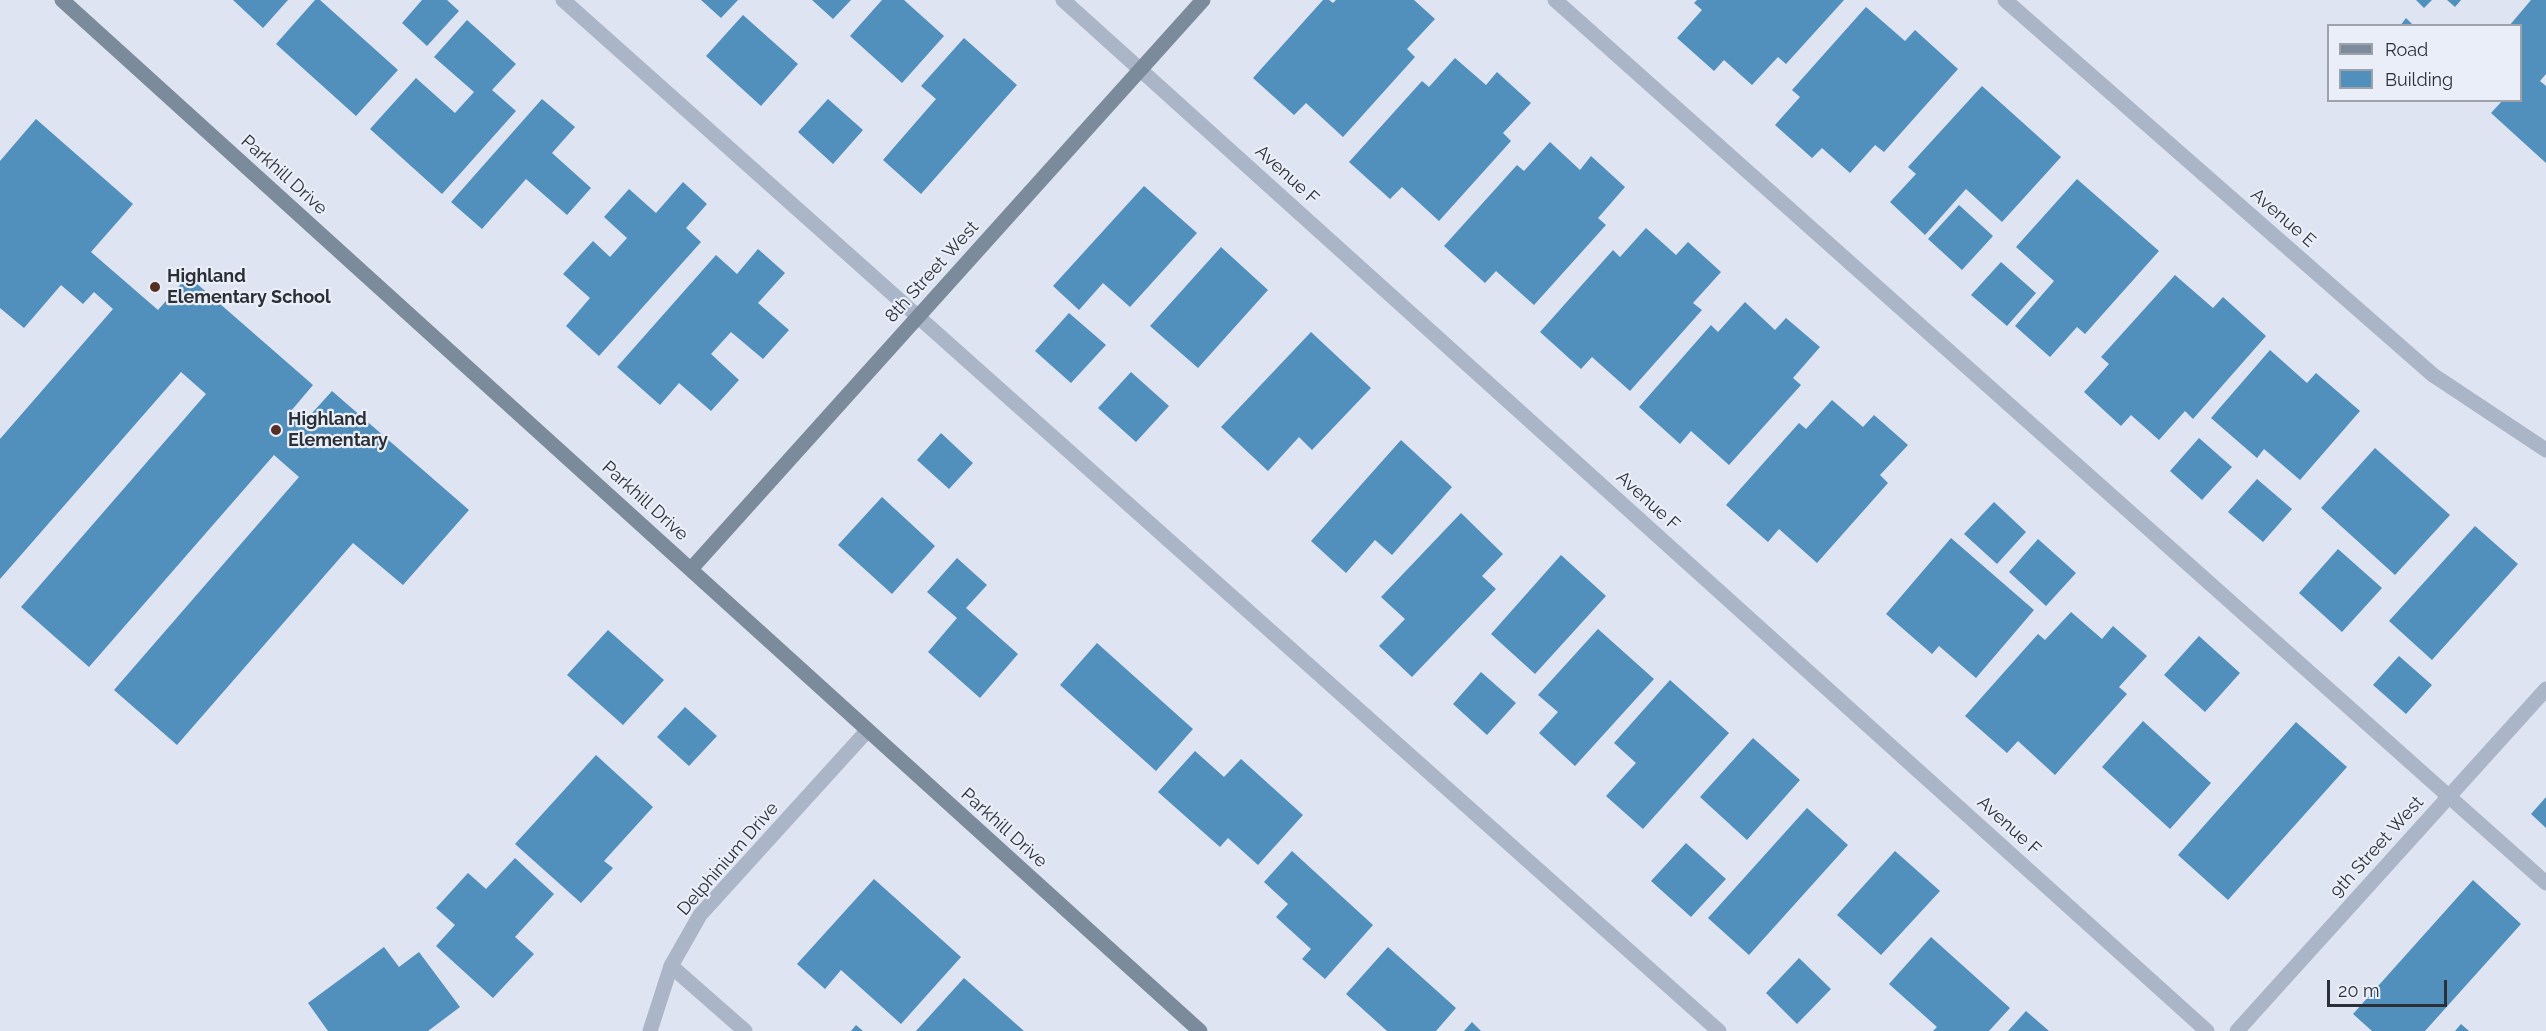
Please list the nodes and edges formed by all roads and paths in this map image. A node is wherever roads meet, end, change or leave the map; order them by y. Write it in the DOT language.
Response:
graph roads {
  1 [pos="62,0"];
  2 [pos="563,0"];
  3 [pos="1063,0"];
  4 [pos="1203,0"];
  5 [pos="1555,0"];
  6 [pos="2006,0"];
  7 [pos="1141,69"];
  8 [pos="919,315"];
  9 [pos="2543,443"];
  10 [pos="691,569"];
  11 [pos="2546,688"];
  12 [pos="867,731"];
  13 [pos="2448,798"];
  14 [pos="2546,883"];
  15 [pos="671,966"];
  16 [pos="650,1031"];
  17 [pos="745,1031"];
  18 [pos="1200,1031"];
  19 [pos="1719,1031"];
  20 [pos="2207,1031"];
  21 [pos="2237,1031"];
  1 -- 10 [label="street, Parkhill Drive"];
  2 -- 8 [label="street"];
  3 -- 7 [label="street, Avenue F"];
  4 -- 7 [label="street, 8th Street West"];
  5 -- 13 [label="street"];
  6 -- 9 [label="street, Avenue E"];
  7 -- 8 [label="street, 8th Street West"];
  7 -- 20 [label="street, Avenue F"];
  8 -- 10 [label="street, 8th Street West"];
  8 -- 19 [label="street"];
  10 -- 12 [label="street, Parkhill Drive"];
  11 -- 13 [label="street, 9th Street West"];
  12 -- 15 [label="street, Delphinium Drive"];
  12 -- 18 [label="street, Parkhill Drive"];
  13 -- 14 [label="street"];
  13 -- 21 [label="street, 9th Street West"];
  15 -- 16 [label="street, Delphinium Drive"];
  15 -- 17 [label="street"];
}
